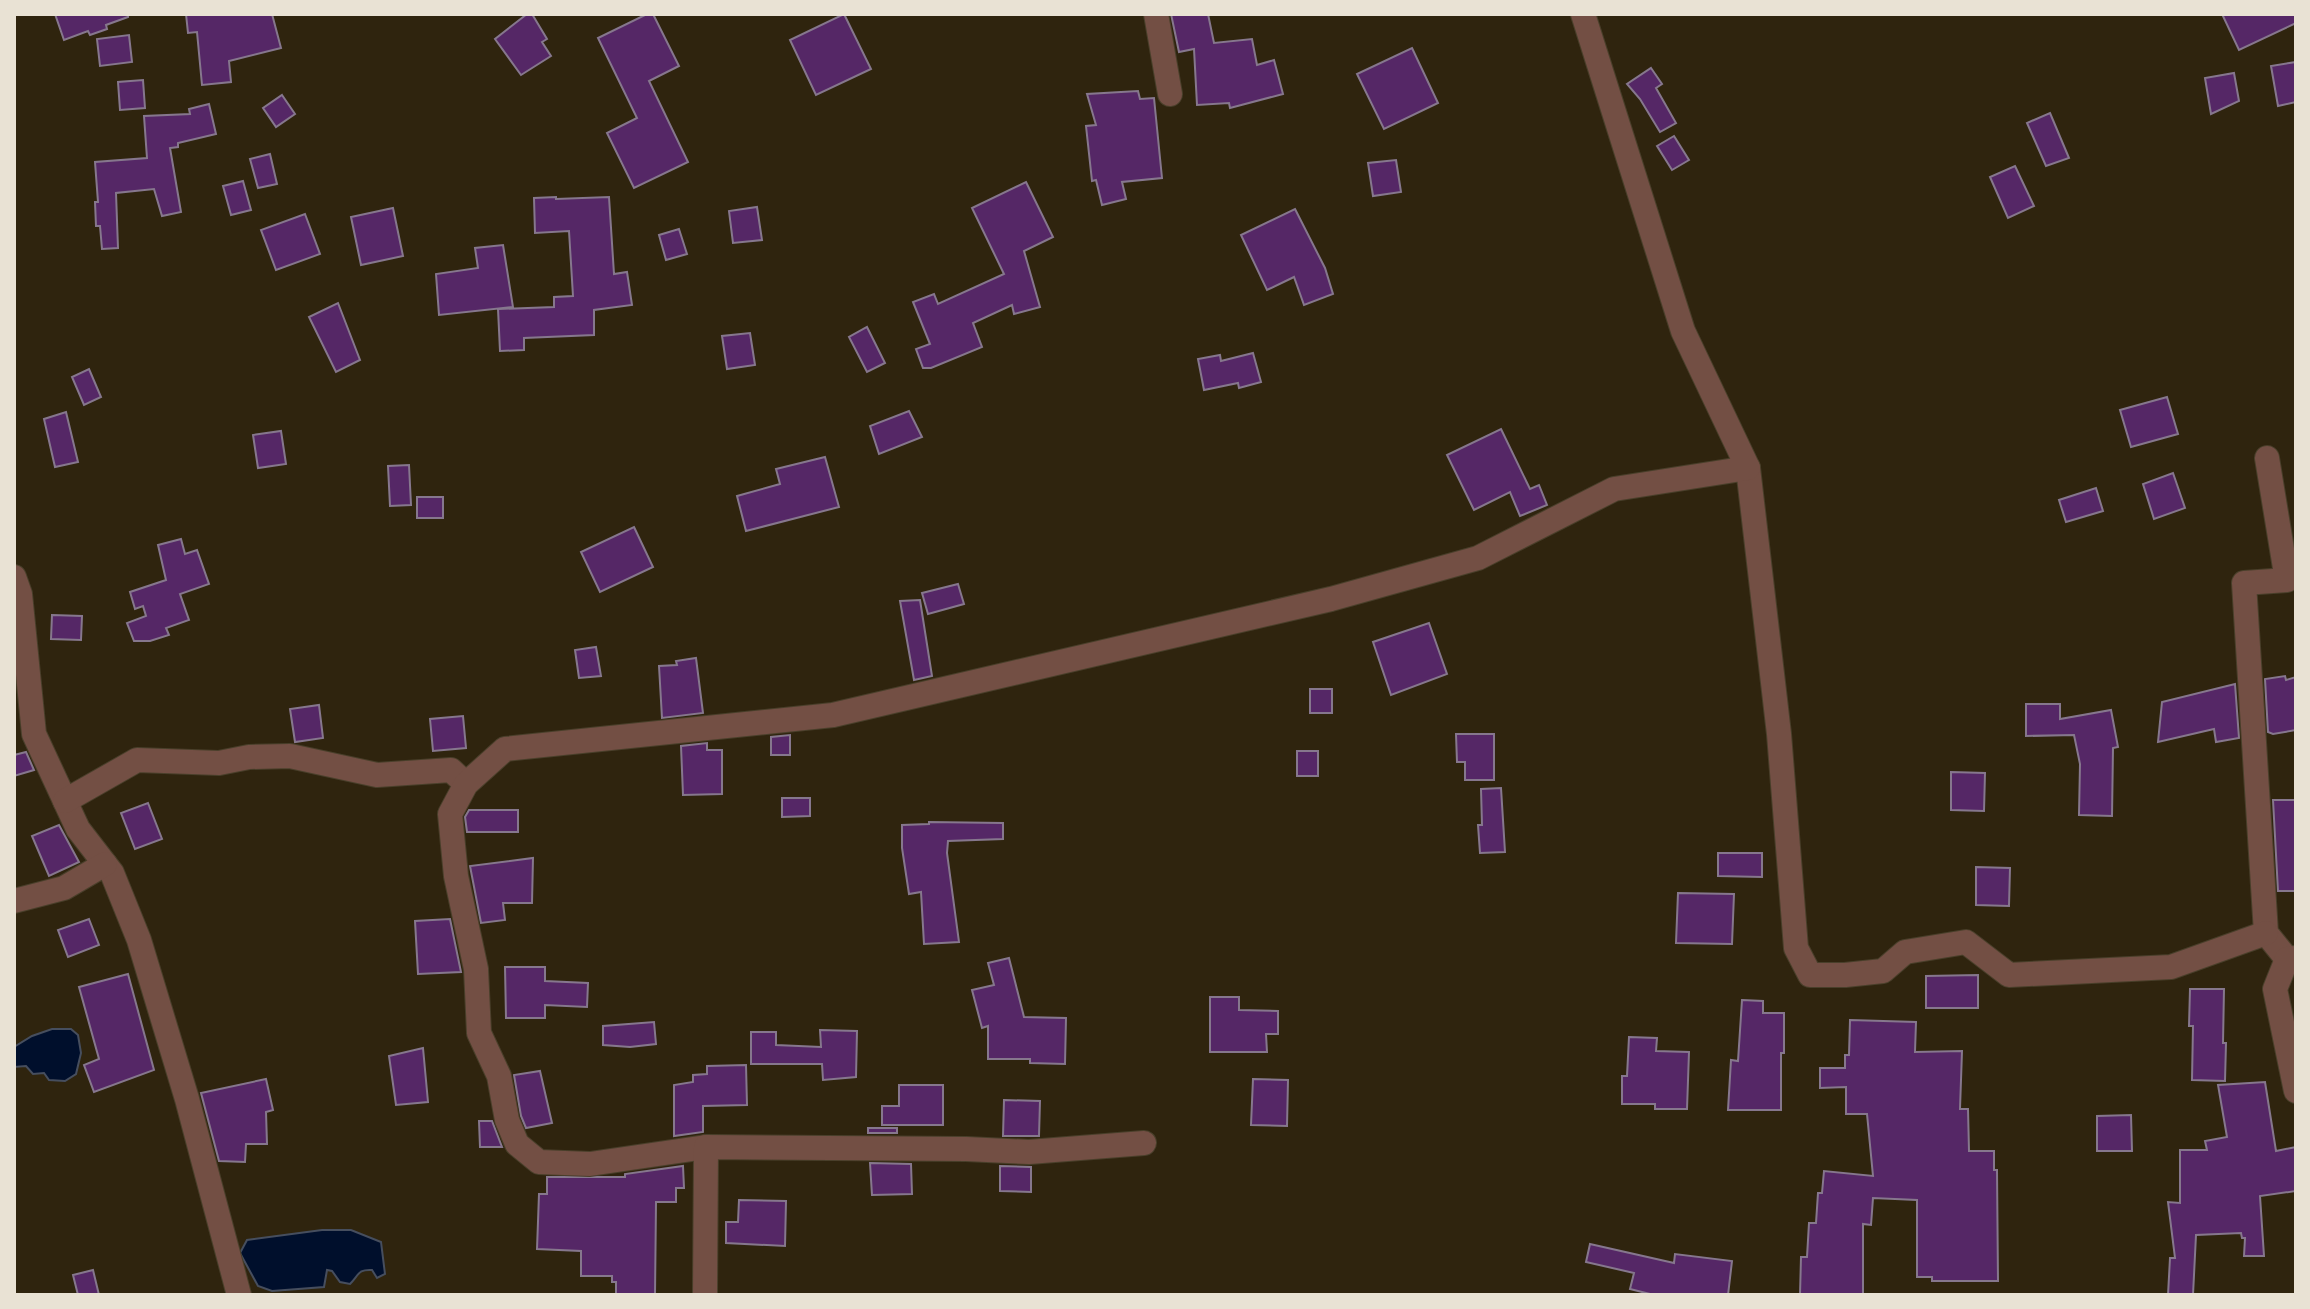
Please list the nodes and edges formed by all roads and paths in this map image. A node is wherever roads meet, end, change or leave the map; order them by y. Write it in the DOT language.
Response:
graph roads {
  1 [pos="1156,14"];
  2 [pos="1583,14"];
  3 [pos="1170,94"];
  4 [pos="2267,458"];
  5 [pos="1748,468"];
  6 [pos="14,577"];
  7 [pos="466,784"];
  8 [pos="65,801"];
  9 [pos="105,864"];
  10 [pos="14,901"];
  11 [pos="2266,933"];
  12 [pos="2291,959"];
  13 [pos="2296,1091"];
  14 [pos="1144,1143"];
  15 [pos="706,1147"];
  16 [pos="239,1295"];
  17 [pos="705,1295"];
  1 -- 3 [label="street"];
  2 -- 5 [label="street"];
  4 -- 11 [label="street"];
  5 -- 7 [label="street"];
  5 -- 11 [label="street"];
  6 -- 8 [label="street"];
  7 -- 8 [label="street"];
  7 -- 15 [label="street"];
  8 -- 9 [label="street"];
  9 -- 10 [label="street"];
  9 -- 16 [label="street"];
  11 -- 12 [label="street"];
  12 -- 13 [label="street"];
  14 -- 15 [label="street"];
  15 -- 17 [label="street"];
}
